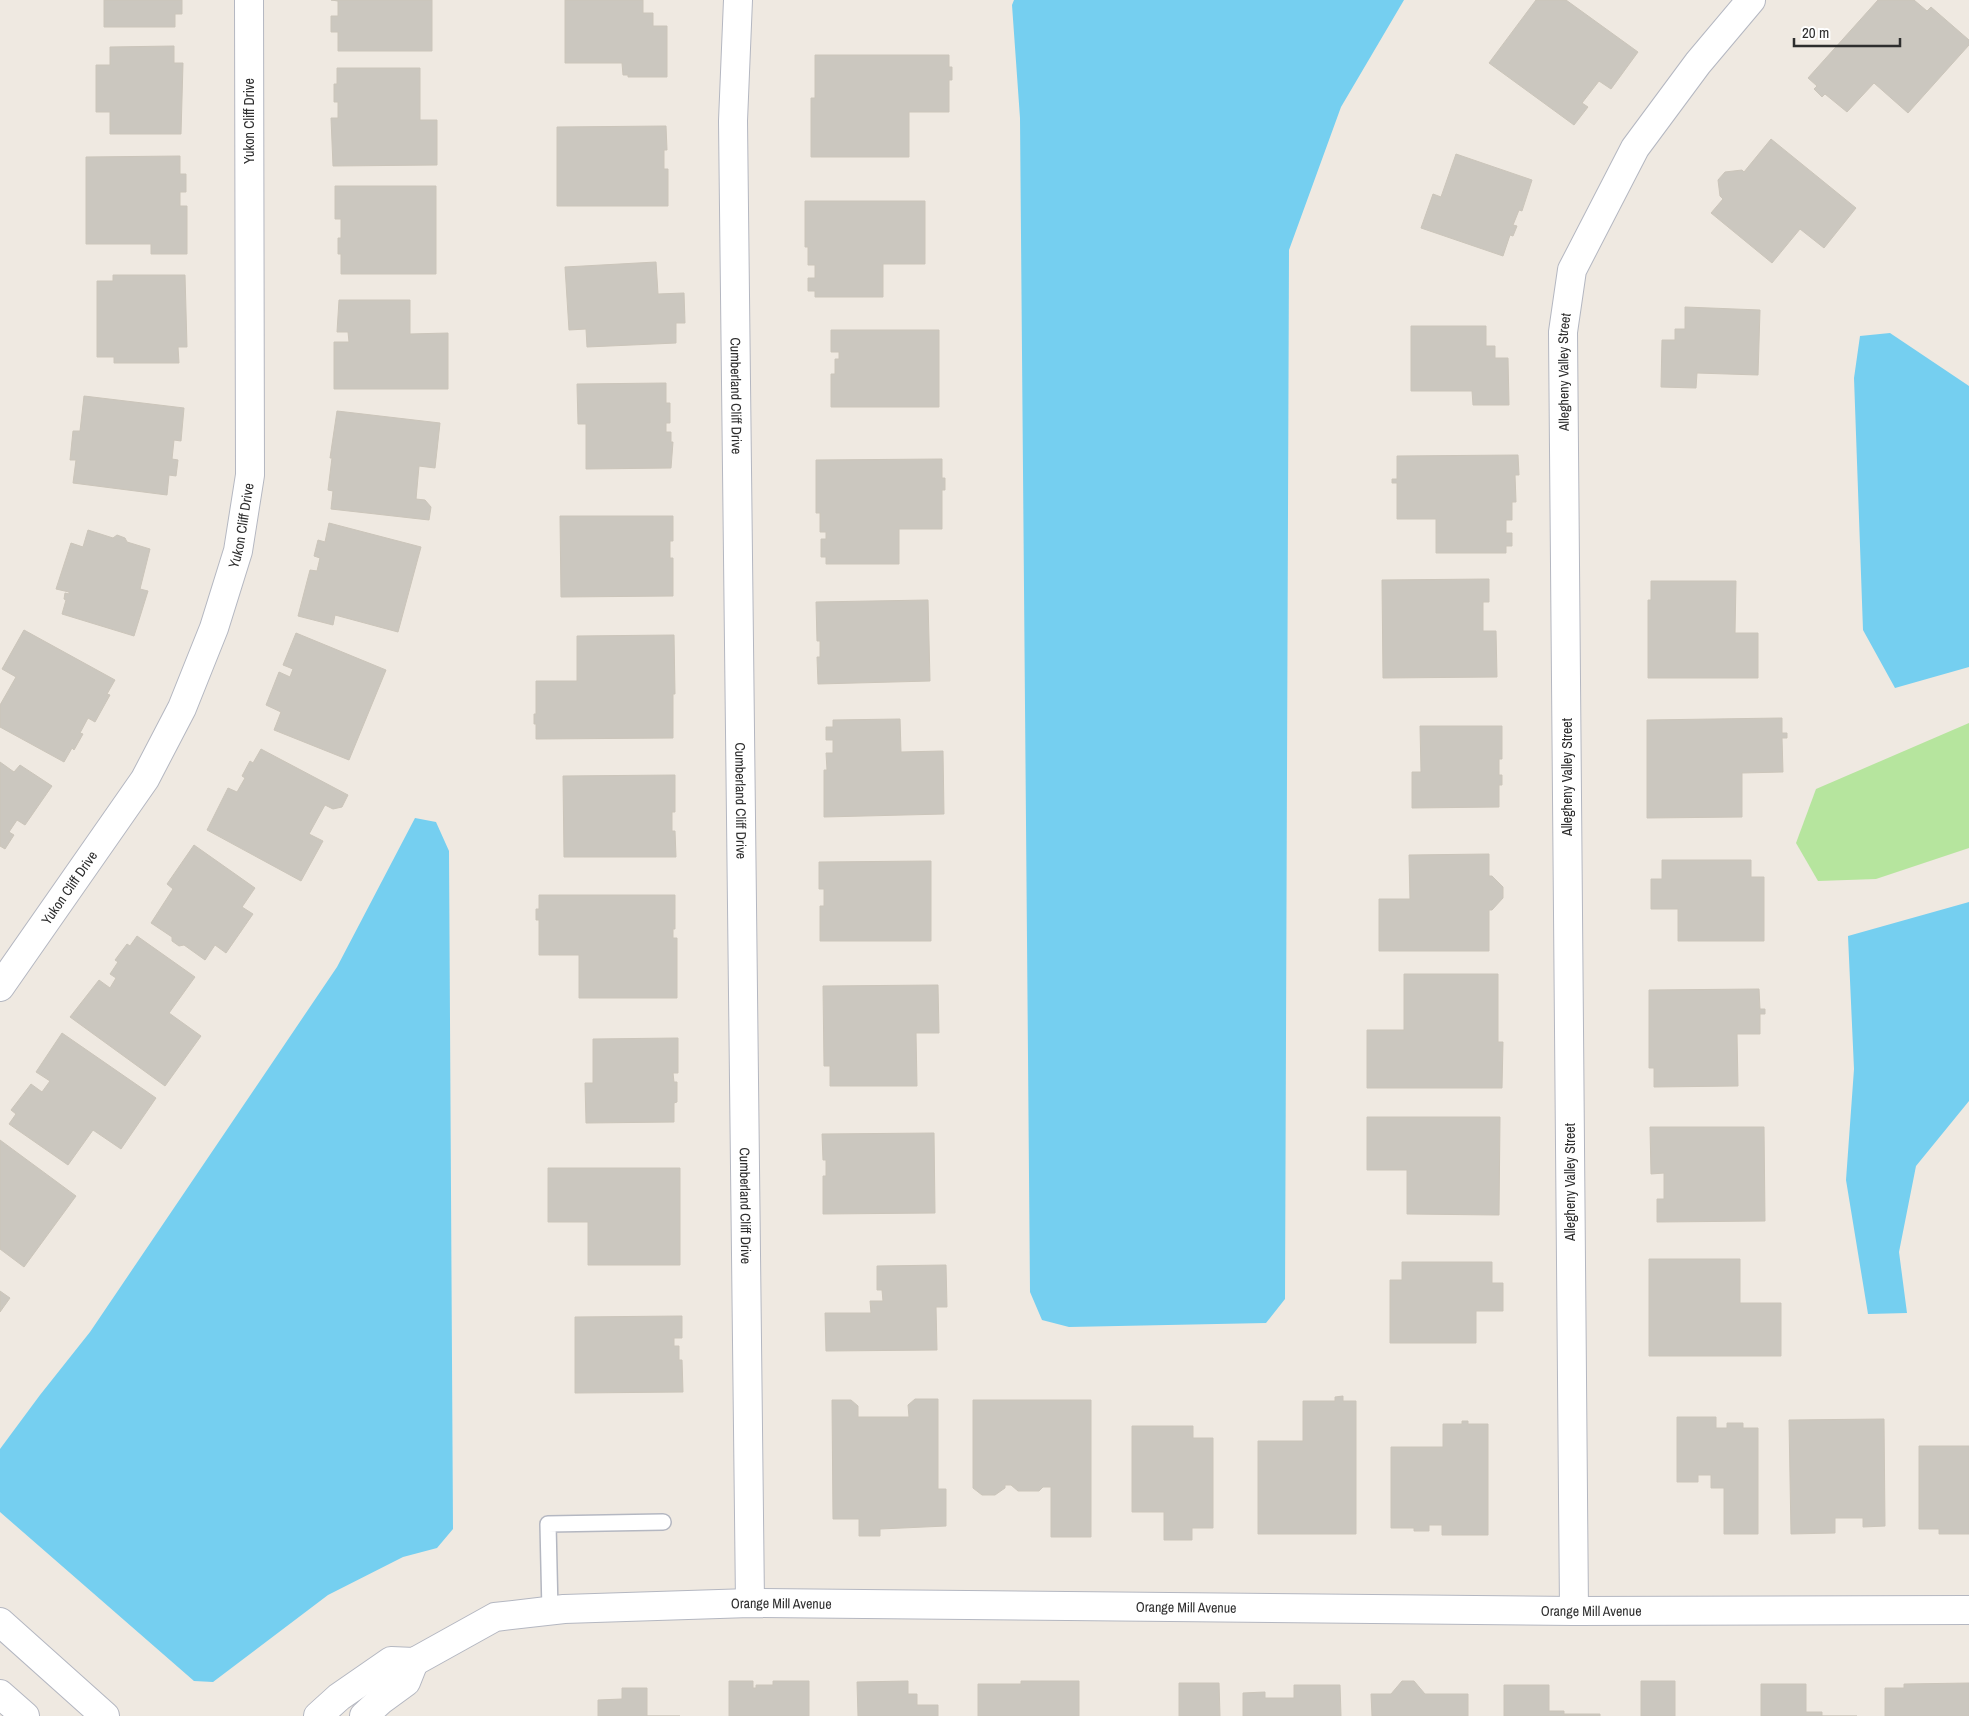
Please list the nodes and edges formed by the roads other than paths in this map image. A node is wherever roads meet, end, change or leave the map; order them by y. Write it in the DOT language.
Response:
graph roads {
  1 [pos="249,0"];
  2 [pos="738,0"];
  3 [pos="1751,0"];
  4 [pos="0,987"];
  5 [pos="663,1522"];
  6 [pos="750,1603"];
  7 [pos="1969,1610"];
  8 [pos="550,1611"];
  9 [pos="1574,1611"];
  10 [pos="0,1622"];
  11 [pos="414,1662"];
  12 [pos="0,1694"];
  13 [pos="347,1706"];
  14 [pos="25,1716"];
  15 [pos="105,1716"];
  16 [pos="318,1716"];
  17 [pos="364,1716"];
  1 -- 4 [label="street, Yukon Cliff Drive"];
  2 -- 6 [label="street, Cumberland Cliff Drive"];
  3 -- 9 [label="street, Allegheny Valley Street"];
  5 -- 8 [label="lane"];
  6 -- 8 [label="street, Orange Mill Avenue"];
  6 -- 9 [label="street, Orange Mill Avenue"];
  7 -- 9 [label="street, Orange Mill Avenue"];
  8 -- 11 [label="street, Orange Mill Avenue"];
  10 -- 15 [label="street"];
  11 -- 13 [label="street, Orange Mill Avenue"];
  11 -- 17 [label="street"];
  12 -- 14 [label="street"];
  13 -- 16 [label="street, Orange Mill Avenue"];
}
